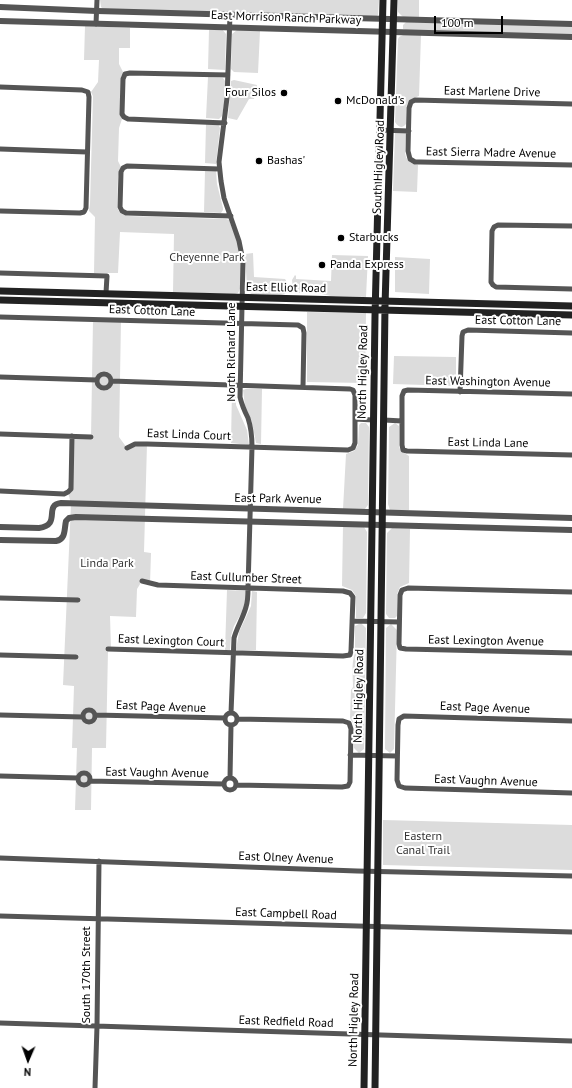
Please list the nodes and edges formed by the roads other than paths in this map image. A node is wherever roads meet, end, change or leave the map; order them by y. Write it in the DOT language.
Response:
graph roads {
  1 [pos="97,0"];
  2 [pos="383,0"];
  3 [pos="394,0"];
  4 [pos="0,7"];
  5 [pos="97,11"];
  6 [pos="230,15"];
  7 [pos="383,19"];
  8 [pos="394,19"];
  9 [pos="0,21"];
  10 [pos="96,24"];
  11 [pos="572,24"];
  12 [pos="230,27"];
  13 [pos="382,31"];
  14 [pos="393,32"];
  15 [pos="572,37"];
  16 [pos="228,75"];
  17 [pos="0,87"];
  18 [pos="572,104"];
  19 [pos="225,123"];
  20 [pos="380,130"];
  21 [pos="391,130"];
  22 [pos="408,131"];
  23 [pos="0,149"];
  24 [pos="87,152"];
  25 [pos="572,165"];
  26 [pos="219,169"];
  27 [pos="0,211"];
  28 [pos="230,216"];
  29 [pos="572,226"];
  30 [pos="0,273"];
  31 [pos="572,289"];
  32 [pos="0,291"];
  33 [pos="106,293"];
  34 [pos="243,298"];
  35 [pos="0,300"];
  36 [pos="386,301"];
  37 [pos="375,305"];
  38 [pos="242,306"];
  39 [pos="572,306"];
  40 [pos="385,310"];
  41 [pos="572,315"];
  42 [pos="0,317"];
  43 [pos="242,324"];
  44 [pos="572,333"];
  45 [pos="0,377"];
  46 [pos="98,380"];
  47 [pos="111,381"];
  48 [pos="240,386"];
  49 [pos="303,387"];
  50 [pos="460,392"];
  51 [pos="572,394"];
  52 [pos="355,419"];
  53 [pos="373,420"];
  54 [pos="384,420"];
  55 [pos="402,421"];
  56 [pos="0,434"];
  57 [pos="72,436"];
  58 [pos="91,437"];
  59 [pos="252,447"];
  60 [pos="127,448"];
  61 [pos="572,455"];
  62 [pos="0,491"];
  63 [pos="250,509"];
  64 [pos="372,512"];
  65 [pos="382,512"];
  66 [pos="572,518"];
  67 [pos="250,522"];
  68 [pos="372,525"];
  69 [pos="382,526"];
  70 [pos="0,527"];
  71 [pos="572,530"];
  72 [pos="0,540"];
  73 [pos="142,581"];
  74 [pos="248,588"];
  75 [pos="572,592"];
  76 [pos="0,598"];
  77 [pos="78,600"];
  78 [pos="352,621"];
  79 [pos="371,621"];
  80 [pos="381,621"];
  81 [pos="399,622"];
  82 [pos="108,649"];
  83 [pos="233,653"];
  84 [pos="572,653"];
  85 [pos="0,655"];
  86 [pos="76,657"];
  87 [pos="231,712"];
  88 [pos="0,715"];
  89 [pos="95,715"];
  90 [pos="84,717"];
  91 [pos="226,718"];
  92 [pos="238,719"];
  93 [pos="572,721"];
  94 [pos="231,725"];
  95 [pos="350,755"];
  96 [pos="369,756"];
  97 [pos="380,756"];
  98 [pos="397,756"];
  99 [pos="0,776"];
  100 [pos="78,778"];
  101 [pos="230,778"];
  102 [pos="90,781"];
  103 [pos="224,784"];
  104 [pos="236,785"];
  105 [pos="572,793"];
  106 [pos="0,858"];
  107 [pos="99,861"];
  108 [pos="367,870"];
  109 [pos="378,870"];
  110 [pos="572,876"];
  111 [pos="0,916"];
  112 [pos="98,918"];
  113 [pos="366,926"];
  114 [pos="377,927"];
  115 [pos="572,932"];
  116 [pos="0,1023"];
  117 [pos="97,1026"];
  118 [pos="365,1035"];
  119 [pos="376,1035"];
  120 [pos="572,1041"];
  121 [pos="95,1088"];
  122 [pos="364,1088"];
  123 [pos="375,1088"];
  1 -- 5 [label="street"];
  2 -- 7 [label="main road, South Higley Road"];
  3 -- 8 [label="main road, South Higley Road"];
  4 -- 5 [label="street, East Morrison Ranch Parkway"];
  5 -- 6 [label="street, East Morrison Ranch Parkway"];
  5 -- 10 [label="street"];
  6 -- 7 [label="street, East Morrison Ranch Parkway"];
  6 -- 12 [label="street, North Richard Lane"];
  7 -- 8 [label="street, East Morrison Ranch Parkway"];
  7 -- 13 [label="main road, South Higley Road"];
  8 -- 11 [label="street, East Morrison Ranch Parkway"];
  8 -- 14 [label="main road, South Higley Road"];
  9 -- 10 [label="street, East Morrison Ranch Parkway"];
  10 -- 12 [label="street, East Morrison Ranch Parkway"];
  12 -- 13 [label="street, East Morrison Ranch Parkway"];
  12 -- 16 [label="street, North Richard Lane"];
  13 -- 14 [label="street, East Morrison Ranch Parkway"];
  13 -- 20 [label="main road, South Higley Road"];
  14 -- 15 [label="street, East Morrison Ranch Parkway"];
  14 -- 21 [label="main road, South Higley Road"];
  16 -- 19 [label="street, North Richard Lane"];
  16 -- 19 [label="street"];
  17 -- 24 [label="street"];
  18 -- 22 [label="street, East Marlene Drive"];
  19 -- 26 [label="street, North Richard Lane"];
  20 -- 21 [label="street"];
  20 -- 37 [label="main road, South Higley Road"];
  21 -- 22 [label="street"];
  21 -- 36 [label="main road, South Higley Road"];
  22 -- 25 [label="street, East Sierra Madre Avenue"];
  23 -- 24 [label="street"];
  24 -- 27 [label="street"];
  26 -- 28 [label="street, North Richard Lane"];
  26 -- 28 [label="street"];
  28 -- 34 [label="street, North Richard Lane"];
  29 -- 31 [label="street"];
  30 -- 33 [label="street"];
  32 -- 33 [label="main road, East Elliot Road"];
  33 -- 34 [label="main road, East Elliot Road"];
  34 -- 37 [label="main road, East Elliot Road"];
  34 -- 38 [label="street, North Richard Lane"];
  35 -- 38 [label="main road, East Elliot Road"];
  36 -- 37 [label="main road, East Elliot Road"];
  36 -- 39 [label="main road, East Elliot Road"];
  36 -- 40 [label="main road, South Higley Road"];
  37 -- 38 [label="main road, East Elliot Road"];
  37 -- 40 [label="main road, East Elliot Road"];
  37 -- 53 [label="main road, North Higley Road"];
  38 -- 43 [label="street, North Richard Lane"];
  40 -- 41 [label="main road, East Elliot Road"];
  40 -- 54 [label="main road, North Higley Road"];
  42 -- 43 [label="street, East Cotton Lane"];
  43 -- 48 [label="street, North Richard Lane"];
  43 -- 49 [label="street, East Cotton Lane"];
  44 -- 50 [label="street, East Cotton Lane"];
  45 -- 46 [label="street"];
  46 -- 47 [label="street"];
  46 -- 47 [label="street"];
  47 -- 48 [label="street"];
  48 -- 49 [label="street"];
  48 -- 59 [label="street, North Richard Lane"];
  49 -- 52 [label="street"];
  50 -- 51 [label="street, East Washington Avenue"];
  50 -- 55 [label="street, East Washington Avenue"];
  52 -- 53 [label="street"];
  52 -- 59 [label="street"];
  53 -- 64 [label="main road, North Higley Road"];
  54 -- 55 [label="street"];
  54 -- 65 [label="main road, North Higley Road"];
  55 -- 61 [label="street, East Linda Lane"];
  56 -- 57 [label="street"];
  57 -- 58 [label="street"];
  57 -- 62 [label="street"];
  59 -- 60 [label="street, East Linda Court"];
  59 -- 63 [label="street, North Richard Lane"];
  63 -- 64 [label="street, East Park Avenue"];
  63 -- 67 [label="street, North Richard Lane"];
  63 -- 70 [label="street, East Park Avenue"];
  64 -- 65 [label="street, East Park Avenue"];
  64 -- 68 [label="main road, North Higley Road"];
  65 -- 66 [label="street, East Park Avenue"];
  65 -- 69 [label="main road, North Higley Road"];
  67 -- 68 [label="street, East Park Avenue"];
  67 -- 72 [label="street, East Park Avenue"];
  67 -- 74 [label="street, North Richard Lane"];
  68 -- 69 [label="street, East Park Avenue"];
  68 -- 79 [label="main road, North Higley Road"];
  69 -- 71 [label="street, East Park Avenue"];
  69 -- 80 [label="main road, North Higley Road"];
  73 -- 74 [label="street, East Cullumber Street"];
  74 -- 78 [label="street, East Cullumber Street"];
  74 -- 83 [label="street, North Richard Lane"];
  75 -- 81 [label="street"];
  76 -- 77 [label="street"];
  78 -- 79 [label="street"];
  78 -- 83 [label="street"];
  79 -- 80 [label="street"];
  79 -- 96 [label="main road, North Higley Road"];
  80 -- 81 [label="street"];
  80 -- 97 [label="main road, North Higley Road"];
  81 -- 84 [label="street, East Lexington Avenue"];
  82 -- 83 [label="street, East Lexington Court"];
  83 -- 87 [label="street, North Richard Lane"];
  85 -- 86 [label="street"];
  87 -- 91 [label="street"];
  87 -- 92 [label="street"];
  88 -- 90 [label="street"];
  89 -- 90 [label="street"];
  89 -- 90 [label="street"];
  89 -- 91 [label="street, East Page Avenue"];
  91 -- 94 [label="street"];
  92 -- 94 [label="street"];
  92 -- 95 [label="street"];
  93 -- 98 [label="street, East Page Avenue"];
  94 -- 101 [label="street"];
  95 -- 96 [label="street"];
  95 -- 104 [label="street"];
  96 -- 97 [label="street"];
  96 -- 108 [label="main road, North Higley Road"];
  97 -- 98 [label="street"];
  97 -- 109 [label="main road, North Higley Road"];
  98 -- 105 [label="street, East Vaughn Avenue"];
  99 -- 100 [label="street"];
  100 -- 102 [label="street"];
  100 -- 102 [label="street"];
  101 -- 103 [label="street"];
  101 -- 104 [label="street"];
  102 -- 103 [label="street, East Vaughn Avenue"];
  103 -- 104 [label="street"];
  106 -- 107 [label="street, East Olney Avenue"];
  107 -- 108 [label="street, East Olney Avenue"];
  107 -- 112 [label="street, South 170th Street"];
  108 -- 109 [label="street, East Olney Avenue"];
  108 -- 113 [label="main road, North Higley Road"];
  109 -- 110 [label="street, East Olney Avenue"];
  109 -- 114 [label="main road, North Higley Road"];
  111 -- 112 [label="street, East Campbell Road"];
  112 -- 113 [label="street, East Campbell Road"];
  112 -- 117 [label="street, South 170th Street"];
  113 -- 114 [label="street, East Campbell Road"];
  113 -- 118 [label="main road, North Higley Road"];
  114 -- 115 [label="street, East Campbell Road"];
  114 -- 119 [label="main road, North Higley Road"];
  116 -- 117 [label="street, East Redfield Road"];
  117 -- 118 [label="street, East Redfield Road"];
  117 -- 121 [label="street, South 170th Street"];
  118 -- 119 [label="street, East Redfield Road"];
  118 -- 122 [label="main road, North Higley Road"];
  119 -- 120 [label="street, East Redfield Road"];
  119 -- 123 [label="main road, North Higley Road"];
}
